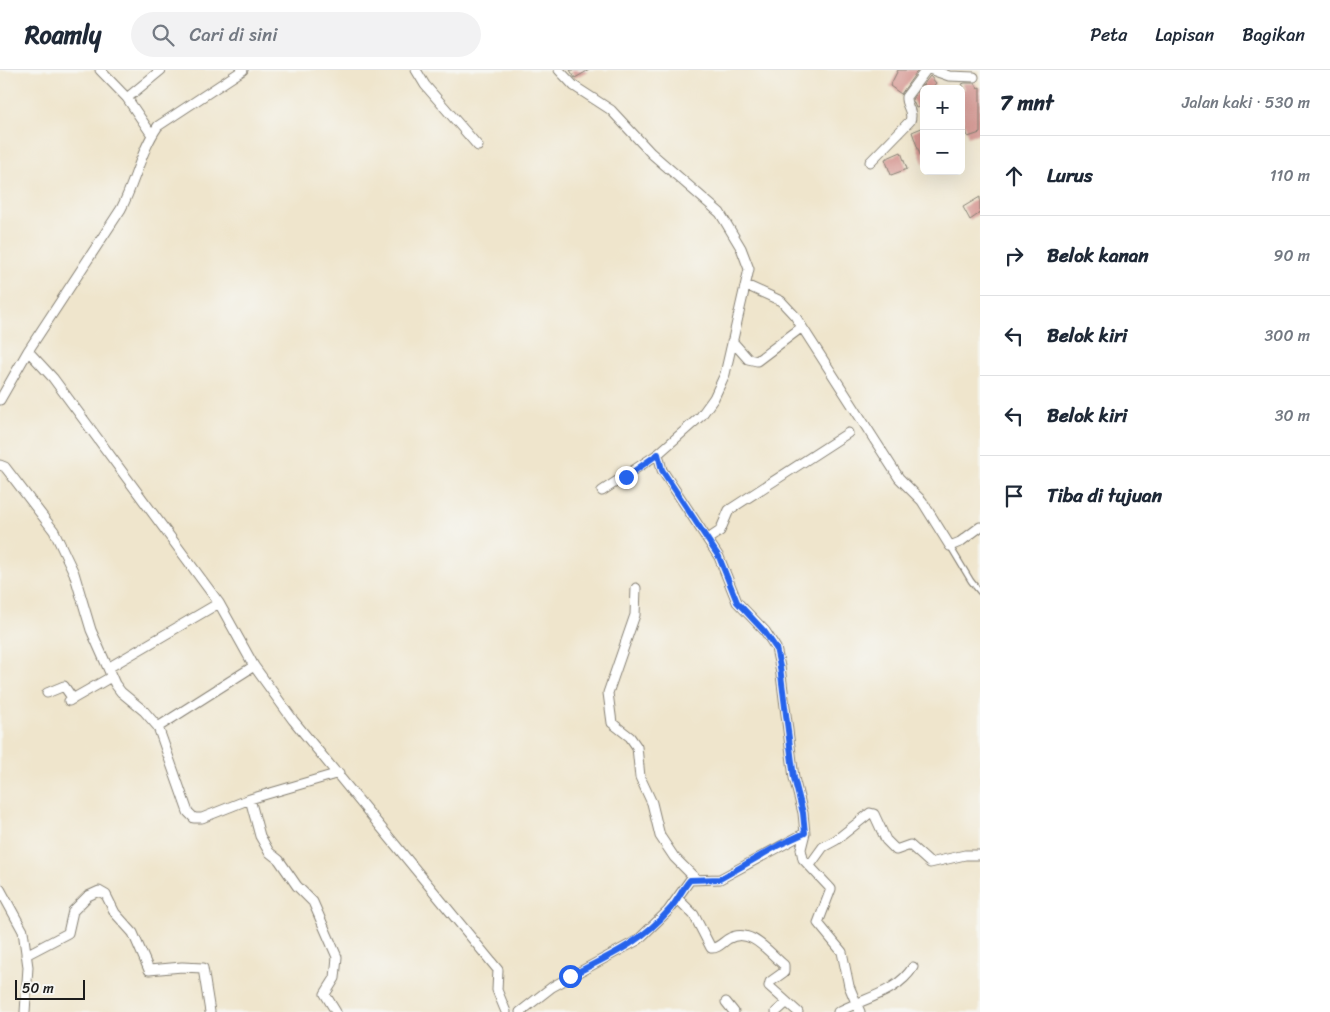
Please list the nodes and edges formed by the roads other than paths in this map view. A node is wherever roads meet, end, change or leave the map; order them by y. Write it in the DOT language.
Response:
graph roads {
  1 [pos="100,70"];
  2 [pos="161,70"];
  3 [pos="243,70"];
  4 [pos="416,70"];
  5 [pos="559,70"];
  6 [pos="926,70"];
  7 [pos="932,70"];
  8 [pos="974,76"];
  9 [pos="127,98"];
  10 [pos="152,135"];
  11 [pos="478,146"];
  12 [pos="870,162"];
  13 [pos="746,285"];
  14 [pos="802,327"];
  15 [pos="732,341"];
  16 [pos="28,350"];
  17 [pos="0,400"];
  18 [pos="848,433"];
  19 [pos="658,454"];
  20 [pos="0,465"];
  21 [pos="602,491"];
  22 [pos="980,527"];
  23 [pos="708,539"];
  24 [pos="950,546"];
  25 [pos="636,588"];
  26 [pos="980,592"];
  27 [pos="218,603"];
  28 [pos="254,666"];
  29 [pos="108,668"];
  30 [pos="111,677"];
  31 [pos="48,694"];
  32 [pos="158,727"];
  33 [pos="338,773"];
  34 [pos="250,800"];
  35 [pos="805,833"];
  36 [pos="980,854"];
  37 [pos="810,865"];
  38 [pos="696,879"];
  39 [pos="0,889"];
  40 [pos="678,899"];
  41 [pos="26,955"];
  42 [pos="913,967"];
  43 [pos="726,1002"];
  44 [pos="786,1002"];
  45 [pos="856,1003"];
  46 [pos="25,1012"];
  47 [pos="210,1012"];
  48 [pos="336,1012"];
  49 [pos="506,1012"];
  50 [pos="520,1012"];
  51 [pos="734,1012"];
  52 [pos="776,1012"];
  53 [pos="798,1012"];
  54 [pos="838,1012"];
  55 [pos="860,1012"];
  1 -- 9 [label="street"];
  2 -- 9 [label="street"];
  3 -- 10 [label="street"];
  4 -- 11 [label="street"];
  5 -- 13 [label="street"];
  6 -- 12 [label="street"];
  7 -- 8 [label="street"];
  9 -- 10 [label="street"];
  10 -- 16 [label="street"];
  13 -- 14 [label="street"];
  13 -- 15 [label="street"];
  14 -- 15 [label="street"];
  14 -- 24 [label="street"];
  15 -- 19 [label="street"];
  16 -- 17 [label="street"];
  16 -- 27 [label="street"];
  18 -- 23 [label="street"];
  19 -- 21 [label="street"];
  19 -- 23 [label="street"];
  20 -- 29 [label="street"];
  22 -- 24 [label="street"];
  23 -- 35 [label="street"];
  24 -- 26 [label="lane"];
  25 -- 38 [label="street"];
  27 -- 28 [label="street"];
  27 -- 29 [label="street"];
  28 -- 32 [label="street"];
  28 -- 33 [label="street"];
  29 -- 30 [label="street"];
  30 -- 31 [label="street"];
  30 -- 32 [label="street"];
  32 -- 34 [label="street"];
  33 -- 34 [label="street"];
  33 -- 49 [label="street"];
  34 -- 48 [label="street"];
  35 -- 37 [label="street"];
  35 -- 38 [label="street"];
  36 -- 37 [label="street"];
  37 -- 45 [label="street"];
  38 -- 40 [label="street"];
  39 -- 41 [label="street"];
  40 -- 44 [label="street"];
  40 -- 50 [label="street"];
  41 -- 46 [label="street"];
  41 -- 47 [label="street"];
  42 -- 45 [label="street"];
  43 -- 51 [label="street"];
  44 -- 52 [label="street"];
  44 -- 53 [label="street"];
  45 -- 54 [label="street"];
  45 -- 55 [label="street"];
}
